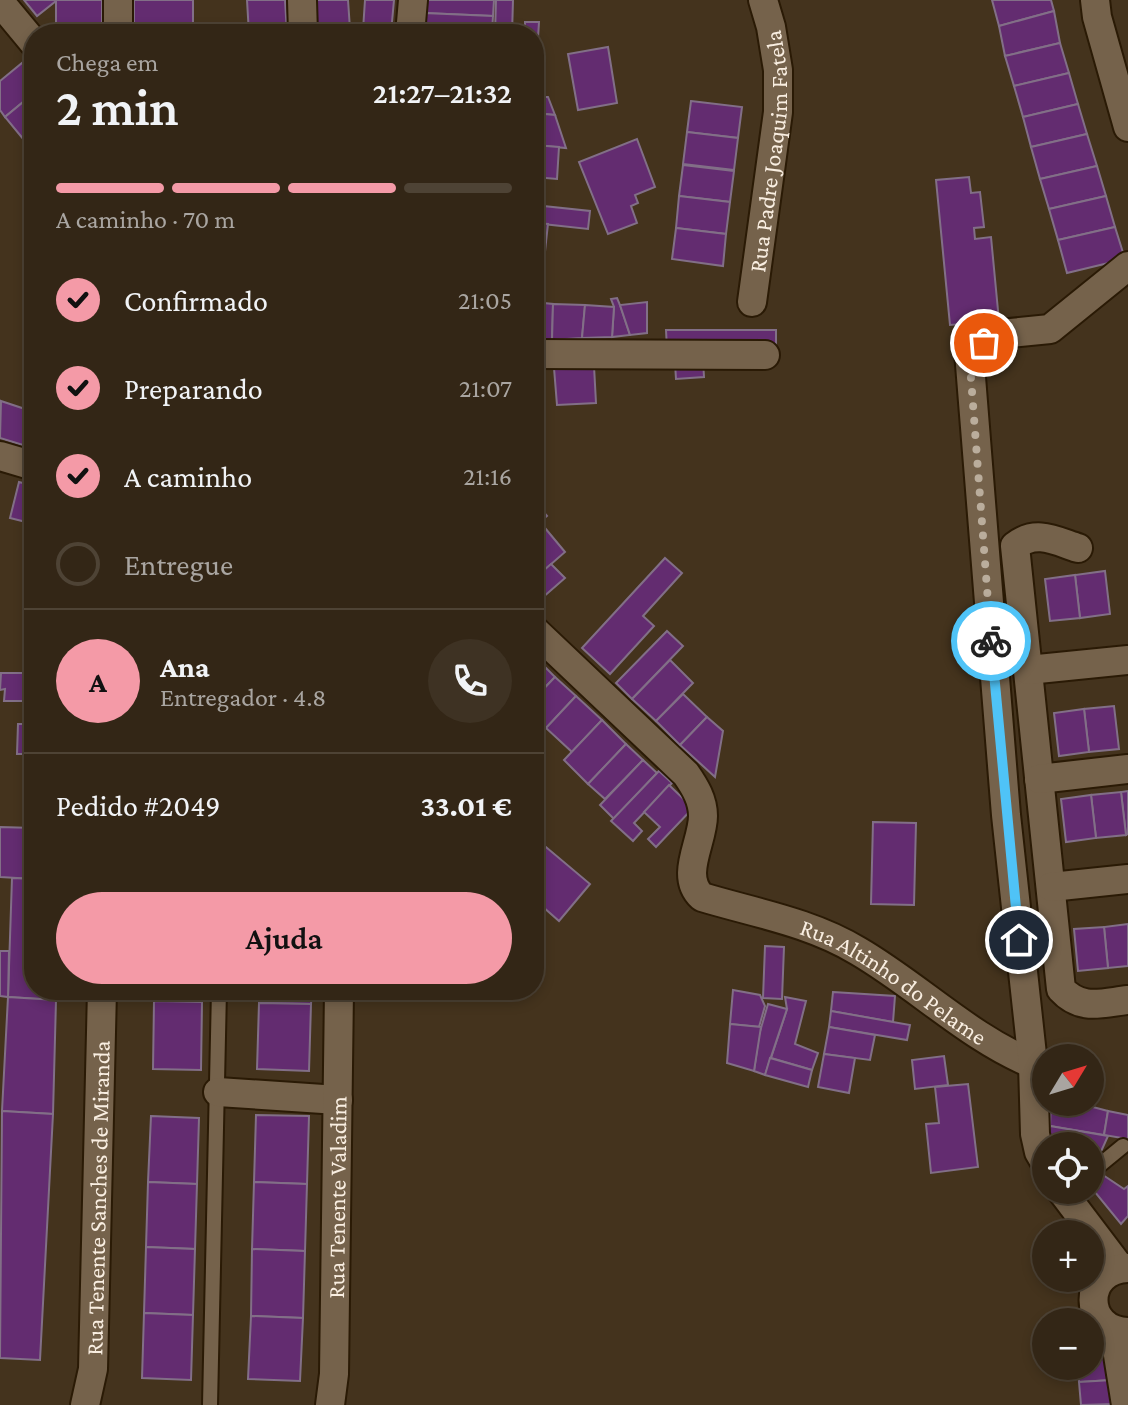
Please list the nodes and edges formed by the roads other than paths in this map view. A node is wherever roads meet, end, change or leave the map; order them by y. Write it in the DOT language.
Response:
graph roads {
  1 [pos="118,0"];
  2 [pos="302,0"];
  3 [pos="413,0"];
  4 [pos="763,0"];
  5 [pos="1095,0"];
  6 [pos="0,2"];
  7 [pos="118,24"];
  8 [pos="303,24"];
  9 [pos="411,24"];
  10 [pos="24,31"];
  11 [pos="1128,127"];
  12 [pos="1128,266"];
  13 [pos="752,302"];
  14 [pos="544,354"];
  15 [pos="765,355"];
  16 [pos="0,456"];
  17 [pos="24,463"];
  18 [pos="1078,548"];
  19 [pos="544,639"];
  20 [pos="1128,660"];
  21 [pos="1028,670"];
  22 [pos="1128,769"];
  23 [pos="1039,779"];
  24 [pos="1128,879"];
  25 [pos="1051,887"];
  26 [pos="102,1000"];
  27 [pos="219,1000"];
  28 [pos="339,1000"];
  29 [pos="1128,1000"];
  30 [pos="1032,1055"];
  31 [pos="1032,1064"];
  32 [pos="218,1092"];
  33 [pos="338,1100"];
  34 [pos="1123,1146"];
  35 [pos="1104,1162"];
  36 [pos="1075,1204"];
  37 [pos="1124,1268"];
  38 [pos="1104,1276"];
  39 [pos="1093,1292"];
  40 [pos="1121,1331"];
  41 [pos="85,1405"];
  42 [pos="210,1405"];
  43 [pos="330,1405"];
  44 [pos="1126,1405"];
  1 -- 7 [label="street"];
  2 -- 8 [label="street"];
  3 -- 9 [label="street"];
  4 -- 13 [label="street, Rua Padre Joaquim Fatela"];
  5 -- 11 [label="street"];
  6 -- 10 [label="street"];
  12 -- 30 [label="street"];
  14 -- 15 [label="street"];
  16 -- 17 [label="street"];
  18 -- 21 [label="street"];
  19 -- 31 [label="street, Rua Altinho do Pelame"];
  20 -- 21 [label="street"];
  21 -- 23 [label="street"];
  22 -- 23 [label="street"];
  23 -- 25 [label="street"];
  24 -- 25 [label="street"];
  25 -- 29 [label="street"];
  26 -- 41 [label="street, Rua Tenente Sanches de Miranda"];
  27 -- 32 [label="lane"];
  28 -- 33 [label="street, Rua Tenente Valadim"];
  32 -- 33 [label="street"];
  32 -- 42 [label="lane"];
  33 -- 43 [label="street, Rua Tenente Valadim"];
  34 -- 35 [label="lane"];
  36 -- 37 [label="street"];
  37 -- 38 [label="street"];
  39 -- 40 [label="street"];
  40 -- 44 [label="street"];
}
